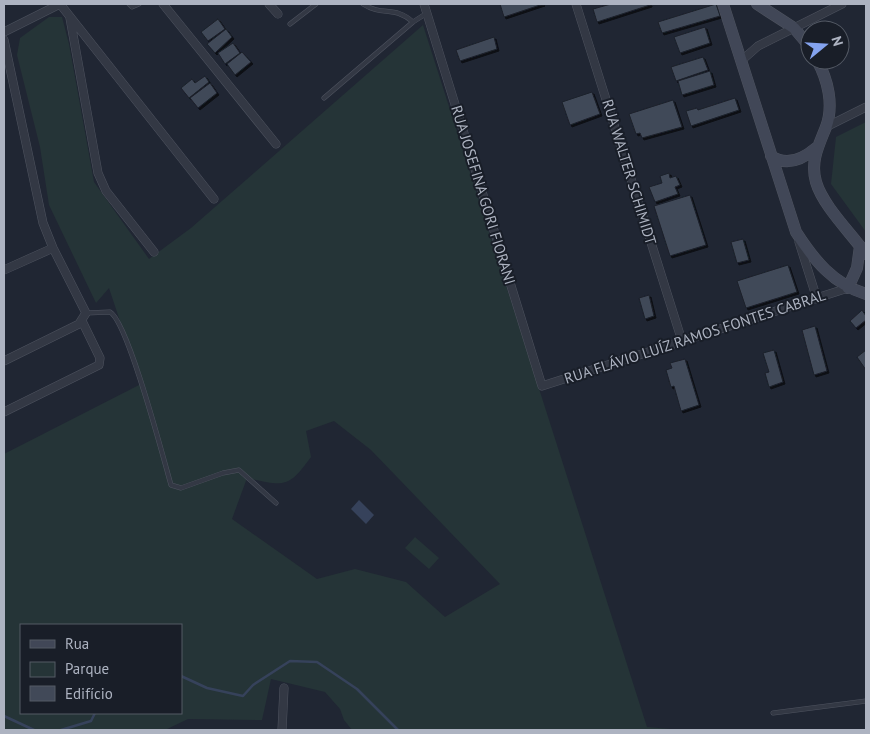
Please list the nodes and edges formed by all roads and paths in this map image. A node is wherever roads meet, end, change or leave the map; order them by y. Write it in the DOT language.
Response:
graph roads {
  1 [pos="60,4"];
  2 [pos="129,4"];
  3 [pos="139,4"];
  4 [pos="163,4"];
  5 [pos="269,4"];
  6 [pos="316,4"];
  7 [pos="363,4"];
  8 [pos="424,4"];
  9 [pos="576,4"];
  10 [pos="723,4"];
  11 [pos="756,4"];
  12 [pos="842,4"];
  13 [pos="427,13"];
  14 [pos="278,14"];
  15 [pos="69,16"];
  16 [pos="413,22"];
  17 [pos="290,24"];
  18 [pos="794,28"];
  19 [pos="4,32"];
  20 [pos="800,35"];
  21 [pos="4,40"];
  22 [pos="741,61"];
  23 [pos="821,70"];
  24 [pos="324,98"];
  25 [pos="866,107"];
  26 [pos="826,127"];
  27 [pos="276,144"];
  28 [pos="816,148"];
  29 [pos="771,156"];
  30 [pos="214,199"];
  31 [pos="796,232"];
  32 [pos="52,248"];
  33 [pos="863,250"];
  34 [pos="154,252"];
  35 [pos="4,270"];
  36 [pos="848,288"];
  37 [pos="866,294"];
  38 [pos="817,299"];
  39 [pos="84,317"];
  40 [pos="682,341"];
  41 [pos="4,361"];
  42 [pos="542,386"];
  43 [pos="4,412"];
  44 [pos="276,502"];
  45 [pos="284,688"];
  46 [pos="866,701"];
  47 [pos="773,713"];
  48 [pos="282,730"];
  1 -- 15 [label="street"];
  1 -- 19 [label="street"];
  2 -- 3 [label="lane"];
  4 -- 27 [label="street"];
  5 -- 14 [label="street"];
  6 -- 17 [label="lane"];
  7 -- 16 [label="lane"];
  8 -- 13 [label="street, RUA JOSEFINA GORI FIORANI"];
  9 -- 40 [label="street, RUA WALTER SCHIMIDT"];
  10 -- 22 [label="street"];
  11 -- 18 [label="street"];
  12 -- 18 [label="street"];
  13 -- 16 [label="lane"];
  13 -- 42 [label="street, RUA JOSEFINA GORI FIORANI"];
  15 -- 30 [label="street"];
  15 -- 34 [label="street"];
  16 -- 24 [label="lane"];
  18 -- 20 [label="street"];
  18 -- 22 [label="street"];
  21 -- 32 [label="street"];
  22 -- 29 [label="street"];
  23 -- 26 [label="street"];
  25 -- 26 [label="street"];
  26 -- 28 [label="street"];
  28 -- 29 [label="street"];
  28 -- 33 [label="street"];
  29 -- 31 [label="street"];
  31 -- 36 [label="street"];
  31 -- 38 [label="street"];
  32 -- 35 [label="street"];
  32 -- 39 [label="street"];
  33 -- 36 [label="street"];
  36 -- 37 [label="street"];
  36 -- 38 [label="street, RUA FLÁVIO LUÍZ RAMOS FONTES CABRAL"];
  38 -- 40 [label="street, RUA FLÁVIO LUÍZ RAMOS FONTES CABRAL"];
  39 -- 41 [label="street"];
  39 -- 43 [label="street"];
  39 -- 44 [label="lane"];
  40 -- 42 [label="street, RUA FLÁVIO LUÍZ RAMOS FONTES CABRAL"];
  45 -- 48 [label="street"];
  46 -- 47 [label="lane"];
}
